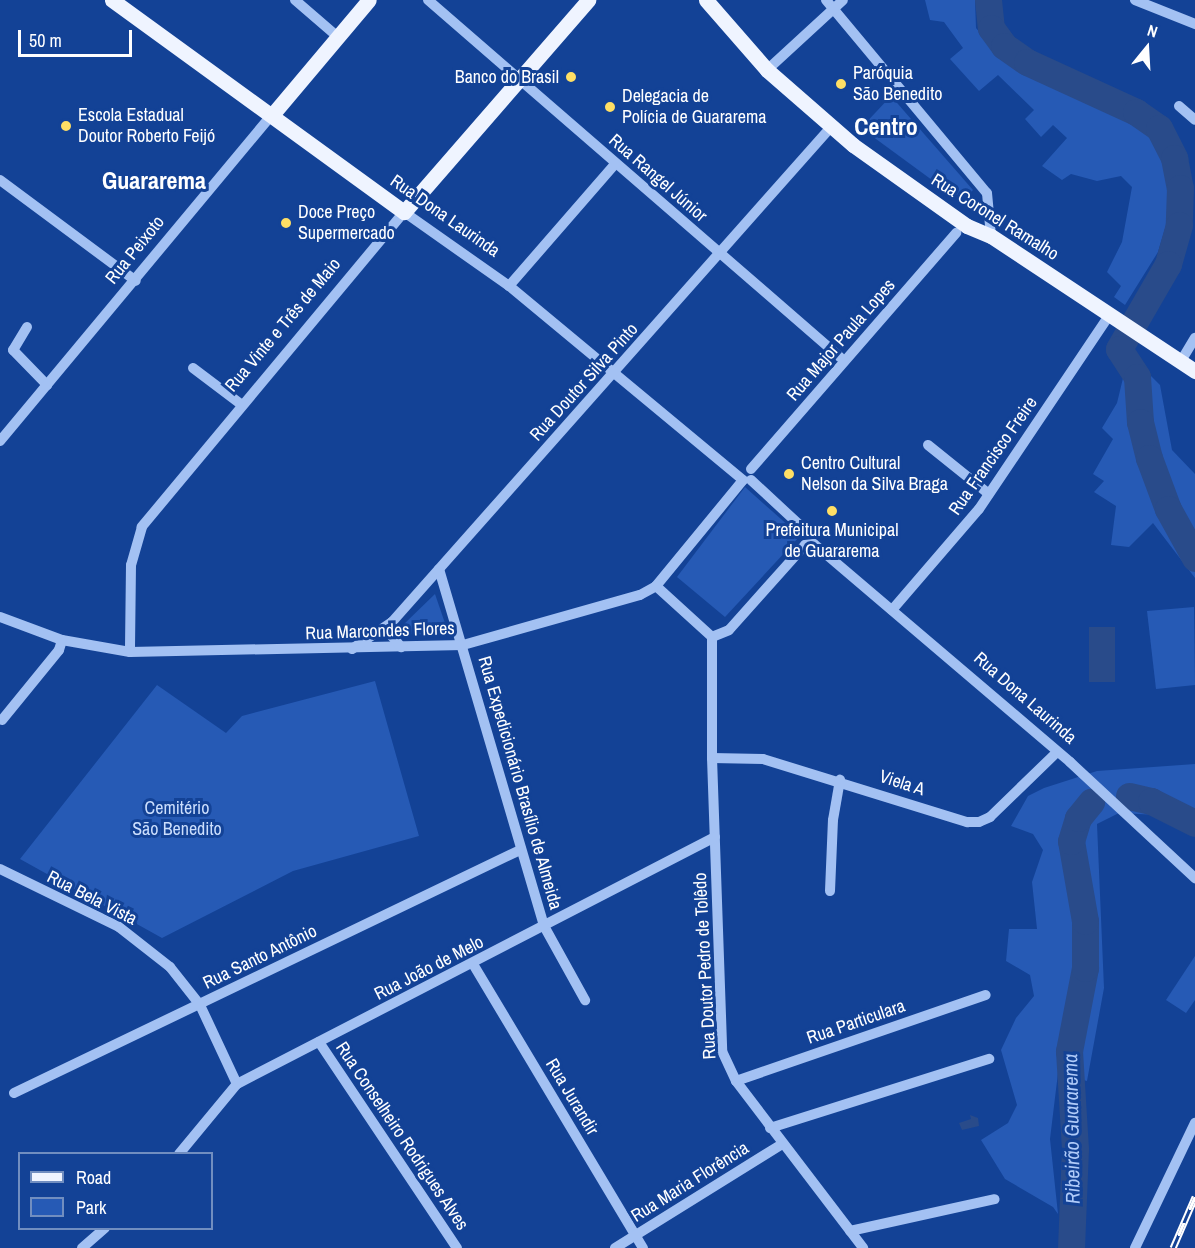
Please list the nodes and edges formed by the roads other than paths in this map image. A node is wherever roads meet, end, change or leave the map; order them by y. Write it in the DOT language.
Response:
graph roads {
  1 [pos="112,0"];
  2 [pos="295,0"];
  3 [pos="369,0"];
  4 [pos="428,0"];
  5 [pos="588,0"];
  6 [pos="706,0"];
  7 [pos="825,0"];
  8 [pos="843,0"];
  9 [pos="1135,0"];
  10 [pos="834,10"];
  11 [pos="1195,24"];
  12 [pos="338,37"];
  13 [pos="767,70"];
  14 [pos="520,77"];
  15 [pos="1179,106"];
  16 [pos="272,115"];
  17 [pos="1195,120"];
  18 [pos="831,127"];
  19 [pos="615,164"];
  20 [pos="0,180"];
  21 [pos="404,212"];
  22 [pos="956,232"];
  23 [pos="991,236"];
  24 [pos="720,253"];
  25 [pos="135,281"];
  26 [pos="509,286"];
  27 [pos="1114,317"];
  28 [pos="27,327"];
  29 [pos="1195,338"];
  30 [pos="840,357"];
  31 [pos="1181,361"];
  32 [pos="193,368"];
  33 [pos="616,371"];
  34 [pos="1195,371"];
  35 [pos="47,386"];
  36 [pos="242,405"];
  37 [pos="0,441"];
  38 [pos="928,445"];
  39 [pos="748,477"];
  40 [pos="989,494"];
  41 [pos="806,530"];
  42 [pos="439,569"];
  43 [pos="656,586"];
  44 [pos="892,610"];
  45 [pos="0,617"];
  46 [pos="392,622"];
  47 [pos="712,637"];
  48 [pos="62,640"];
  49 [pos="463,645"];
  50 [pos="401,647"];
  51 [pos="352,649"];
  52 [pos="130,652"];
  53 [pos="2,720"];
  54 [pos="1057,752"];
  55 [pos="712,758"];
  56 [pos="840,780"];
  57 [pos="715,837"];
  58 [pos="520,850"];
  59 [pos="0,869"];
  60 [pos="1195,878"];
  61 [pos="830,891"];
  62 [pos="544,926"];
  63 [pos="473,964"];
  64 [pos="986,995"];
  65 [pos="585,1000"];
  66 [pos="200,1005"];
  67 [pos="319,1042"];
  68 [pos="989,1059"];
  69 [pos="736,1081"];
  70 [pos="237,1084"];
  71 [pos="14,1093"];
  72 [pos="1195,1123"];
  73 [pos="770,1128"];
  74 [pos="783,1144"];
  75 [pos="181,1152"];
  76 [pos="995,1199"];
  77 [pos="103,1230"];
  78 [pos="850,1231"];
  79 [pos="635,1236"];
  80 [pos="82,1248"];
  81 [pos="457,1248"];
  82 [pos="615,1248"];
  83 [pos="643,1248"];
  84 [pos="862,1248"];
  85 [pos="1135,1248"];
  1 -- 16 [label="main road, Rua Dona Laurinda"];
  2 -- 12 [label="street"];
  3 -- 12 [label="main road, Rua Peixoto"];
  4 -- 14 [label="street, Rua Rangel Júnior"];
  5 -- 14 [label="main road, Rua Vinte e Três de Maio"];
  6 -- 13 [label="main road, Rua Coronel Ramalho"];
  7 -- 10 [label="street"];
  8 -- 10 [label="street"];
  9 -- 11 [label="street"];
  10 -- 13 [label="street"];
  10 -- 23 [label="street"];
  12 -- 16 [label="main road, Rua Peixoto"];
  13 -- 18 [label="main road, Rua Coronel Ramalho"];
  14 -- 19 [label="street, Rua Rangel Júnior"];
  14 -- 21 [label="main road, Rua Vinte e Três de Maio"];
  15 -- 17 [label="street"];
  16 -- 21 [label="main road, Rua Dona Laurinda"];
  16 -- 25 [label="street, Rua Peixoto"];
  18 -- 23 [label="main road, Rua Coronel Ramalho"];
  18 -- 24 [label="street, Rua Doutor Silva Pinto"];
  19 -- 24 [label="street, Rua Rangel Júnior"];
  19 -- 26 [label="street"];
  20 -- 25 [label="street"];
  21 -- 26 [label="street, Rua Dona Laurinda"];
  21 -- 36 [label="street, Rua Vinte e Três de Maio"];
  22 -- 39 [label="street, Rua Major Paula Lopes"];
  23 -- 27 [label="main road, Rua Coronel Ramalho"];
  24 -- 30 [label="street, Rua Rangel Júnior"];
  24 -- 33 [label="street, Rua Doutor Silva Pinto"];
  25 -- 35 [label="street, Rua Peixoto"];
  26 -- 33 [label="street, Rua Dona Laurinda"];
  27 -- 31 [label="main road, Rua Coronel Ramalho"];
  27 -- 40 [label="street, Rua Francisco Freire"];
  28 -- 35 [label="street"];
  29 -- 31 [label="street"];
  31 -- 34 [label="main road, Rua Coronel Ramalho"];
  32 -- 36 [label="street"];
  33 -- 39 [label="street, Rua Dona Laurinda"];
  33 -- 42 [label="street, Rua Doutor Silva Pinto"];
  35 -- 37 [label="street, Rua Peixoto"];
  36 -- 52 [label="street, Rua Vinte e Três de Maio"];
  38 -- 40 [label="street"];
  39 -- 41 [label="street, Rua Dona Laurinda"];
  39 -- 43 [label="street, Rua Marcondes Flores"];
  40 -- 44 [label="street, Rua Francisco Freire"];
  42 -- 46 [label="street, Rua Doutor Silva Pinto"];
  42 -- 49 [label="street, Rua Expedicionário Brasílio de Almeida"];
  43 -- 47 [label="street"];
  43 -- 49 [label="street, Rua Marcondes Flores"];
  44 -- 47 [label="street, Rua Dona Laurinda"];
  44 -- 54 [label="street, Rua Dona Laurinda"];
  45 -- 48 [label="street, Rua Marcondes Flores"];
  46 -- 50 [label="street"];
  46 -- 51 [label="street, Rua Doutor Silva Pinto"];
  47 -- 55 [label="street, Rua Doutor Pedro de Tolêdo"];
  48 -- 52 [label="street, Rua Marcondes Flores"];
  48 -- 53 [label="street"];
  49 -- 50 [label="street, Rua Marcondes Flores"];
  49 -- 58 [label="street, Rua Expedicionário Brasílio de Almeida"];
  50 -- 51 [label="street, Rua Marcondes Flores"];
  51 -- 52 [label="street, Rua Marcondes Flores"];
  54 -- 56 [label="street, Viela A"];
  54 -- 60 [label="street, Rua Dona Laurinda"];
  55 -- 56 [label="street, Viela A"];
  55 -- 57 [label="street, Rua Doutor Pedro de Tolêdo"];
  56 -- 61 [label="street"];
  57 -- 62 [label="street, Rua João de Melo"];
  57 -- 69 [label="street, Rua Doutor Pedro de Tolêdo"];
  58 -- 62 [label="street, Rua Expedicionário Brasílio de Almeida"];
  58 -- 66 [label="street, Rua Santo Antônio"];
  59 -- 66 [label="street, Rua Bela Vista"];
  62 -- 63 [label="street, Rua João de Melo"];
  62 -- 65 [label="street, Rua Expedicionário Brasílio de Almeida"];
  63 -- 67 [label="street, Rua João de Melo"];
  63 -- 79 [label="street, Rua Jurandir"];
  64 -- 69 [label="street, Rua Particulara"];
  66 -- 70 [label="street, Rua Bela Vista"];
  66 -- 71 [label="street, Rua Santo Antônio"];
  67 -- 70 [label="street, Rua João de Melo"];
  67 -- 81 [label="street, Rua Conselheiro Rodrigues Alves"];
  68 -- 73 [label="street"];
  69 -- 73 [label="street, Rua Doutor Pedro de Tolêdo"];
  70 -- 75 [label="street, Rua João de Melo"];
  72 -- 85 [label="street"];
  73 -- 74 [label="street, Rua Doutor Pedro de Tolêdo"];
  74 -- 78 [label="street, Rua Doutor Pedro de Tolêdo"];
  74 -- 79 [label="street, Rua Maria Florência"];
  76 -- 78 [label="street"];
  77 -- 80 [label="street"];
  78 -- 84 [label="street, Rua Doutor Pedro de Tolêdo"];
  79 -- 82 [label="street, Rua Maria Florência"];
  79 -- 83 [label="street, Rua Jurandir"];
}
